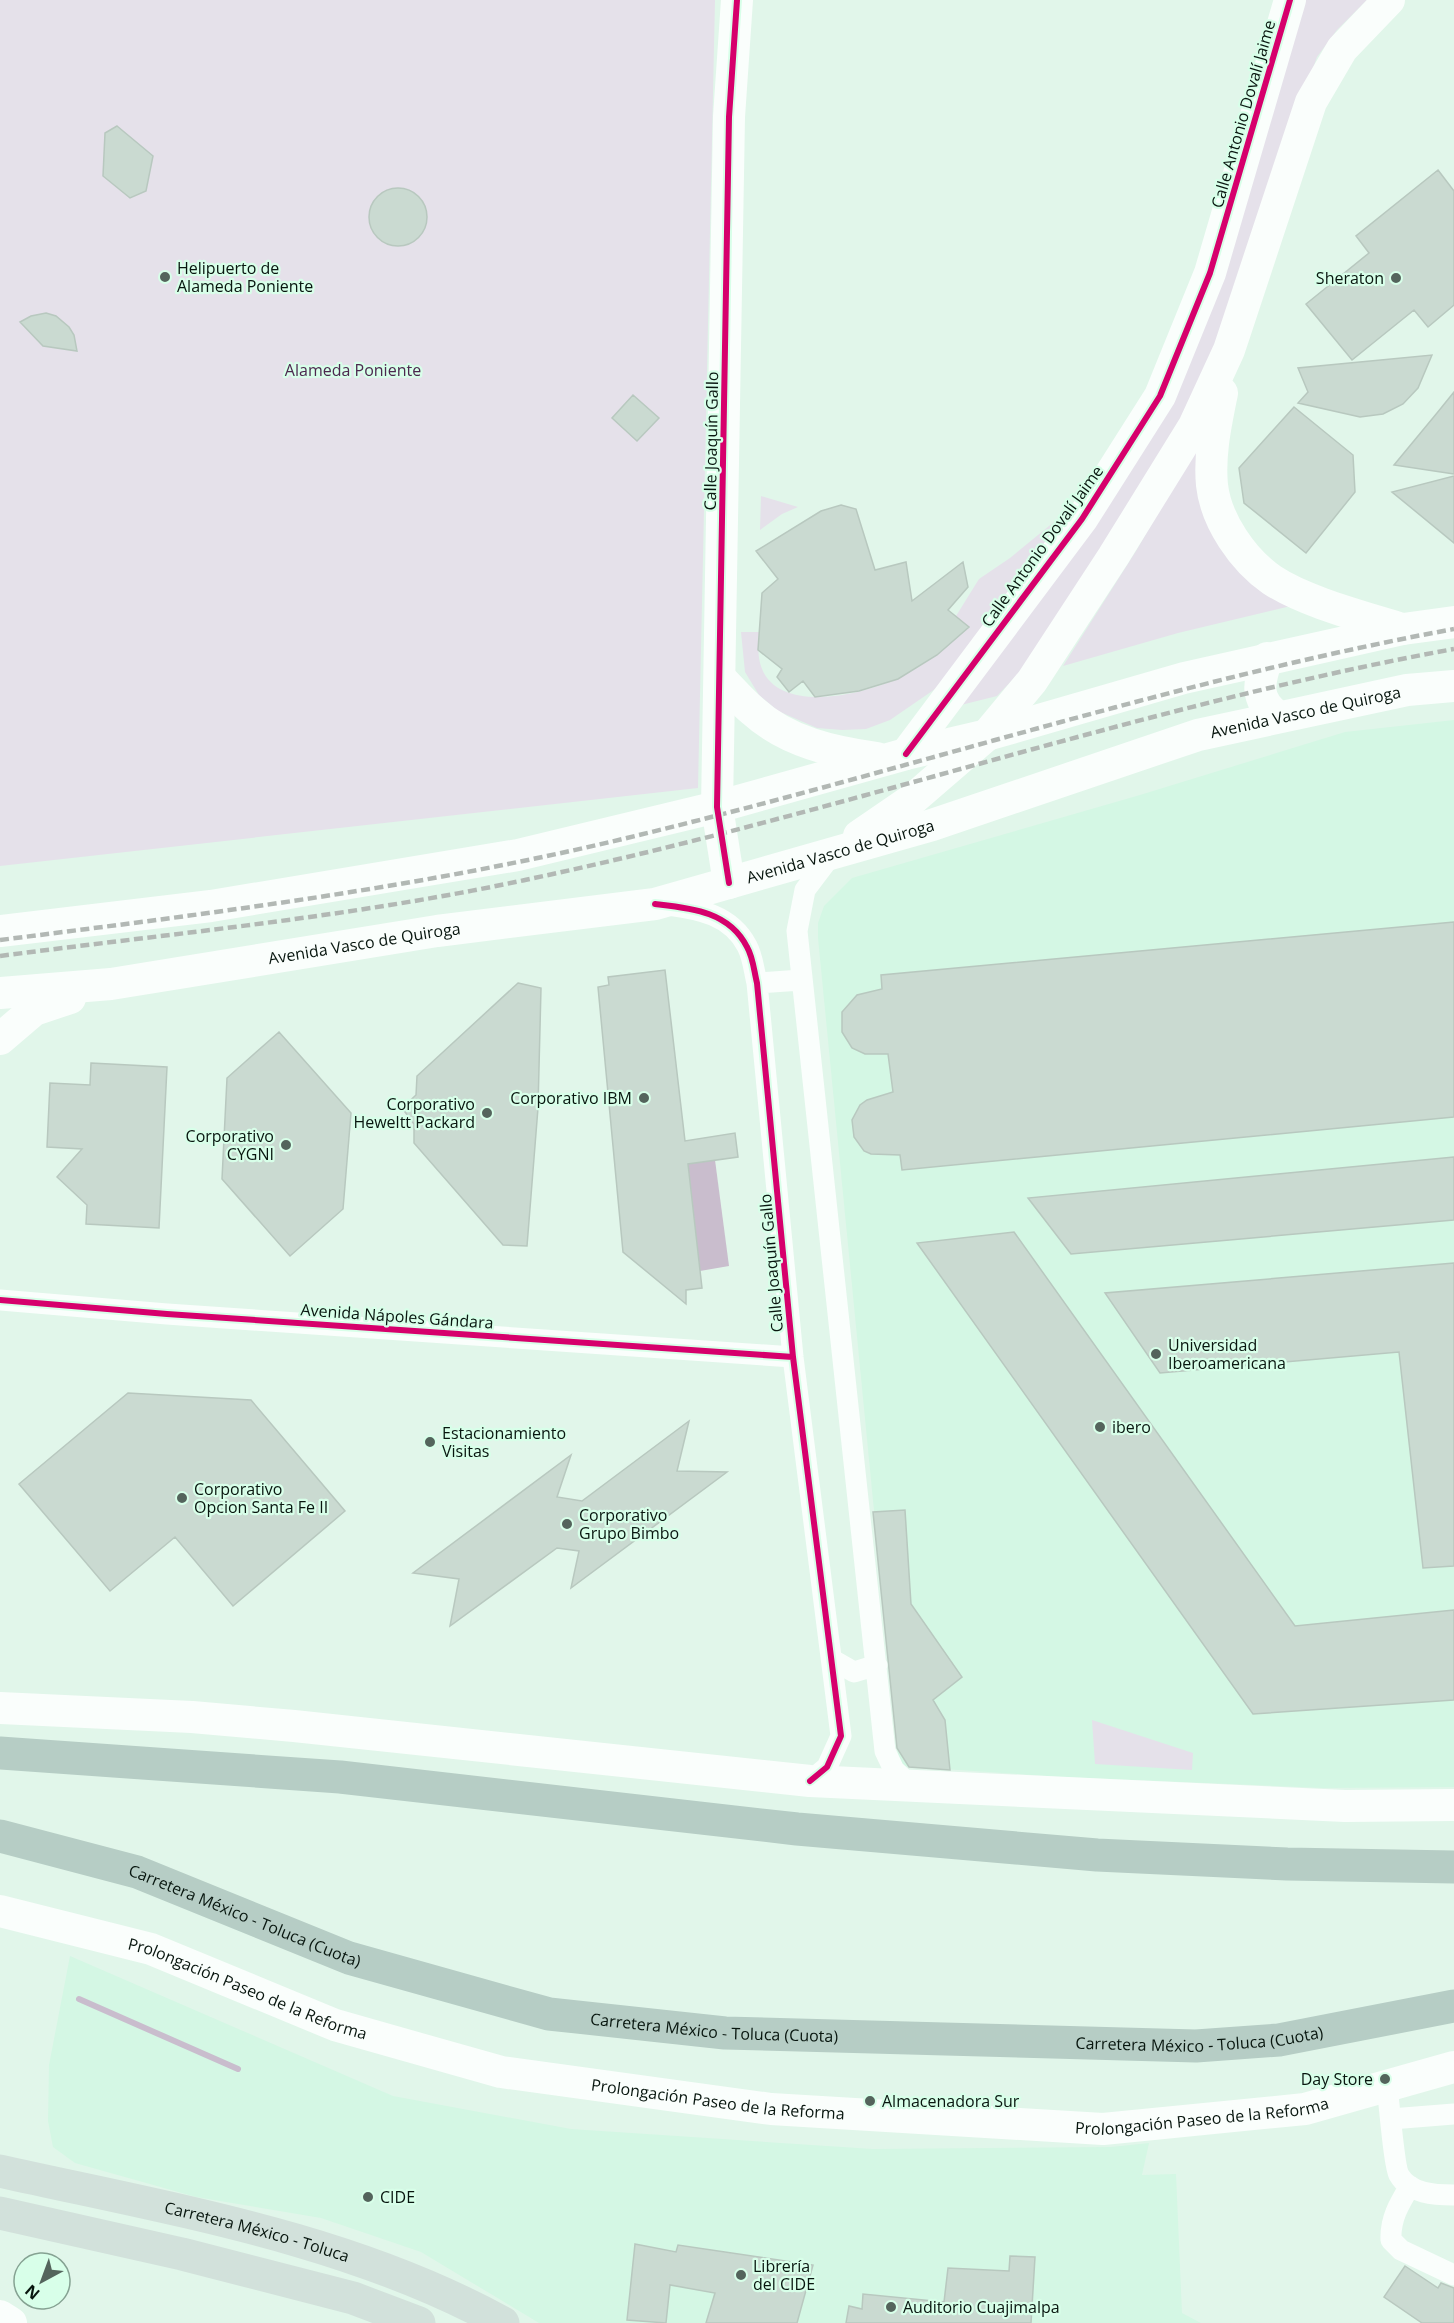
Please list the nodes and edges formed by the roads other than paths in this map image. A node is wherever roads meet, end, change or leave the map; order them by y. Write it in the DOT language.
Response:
graph roads {
  1 [pos="737,0"];
  2 [pos="1290,0"];
  3 [pos="1389,0"];
  4 [pos="1229,350"];
  5 [pos="1454,622"];
  6 [pos="1402,629"];
  7 [pos="1267,658"];
  8 [pos="720,678"];
  9 [pos="1454,686"];
  10 [pos="1277,716"];
  11 [pos="987,735"];
  12 [pos="896,757"];
  13 [pos="717,807"];
  14 [pos="833,853"];
  15 [pos="729,883"];
  16 [pos="655,904"];
  17 [pos="0,932"];
  18 [pos="801,980"];
  19 [pos="757,982"];
  20 [pos="111,984"];
  21 [pos="0,993"];
  22 [pos="0,1039"];
  23 [pos="9,1300"];
  24 [pos="0,1315"];
  25 [pos="793,1357"];
  26 [pos="833,1660"];
  27 [pos="877,1665"];
  28 [pos="0,1708"];
  29 [pos="0,1753"];
  30 [pos="810,1781"];
  31 [pos="911,1786"];
  32 [pos="1454,1805"];
  33 [pos="13,1839"];
  34 [pos="1454,1867"];
  35 [pos="0,1911"];
  36 [pos="1452,2008"];
  37 [pos="1454,2067"];
  38 [pos="1387,2086"];
  39 [pos="1454,2114"];
  40 [pos="1391,2119"];
  41 [pos="0,2171"];
  42 [pos="1410,2186"];
  43 [pos="1454,2195"];
  44 [pos="0,2213"];
  45 [pos="1454,2275"];
  46 [pos="0,2316"];
  47 [pos="11,2323"];
  48 [pos="418,2323"];
  49 [pos="503,2323"];
  1 -- 8 [label="main road, Calle Joaquín Gallo"];
  2 -- 12 [label="main road, Calle Antonio Dovalí Jaime"];
  3 -- 4 [label="main road"];
  4 -- 6 [label="main road"];
  4 -- 11 [label="main road"];
  5 -- 6 [label="main road"];
  6 -- 7 [label="main road"];
  7 -- 10 [label="main road"];
  7 -- 11 [label="main road"];
  8 -- 12 [label="main road"];
  8 -- 13 [label="main road, Calle Joaquín Gallo"];
  9 -- 10 [label="main road, Avenida Vasco de Quiroga"];
  10 -- 14 [label="main road, Avenida Vasco de Quiroga"];
  11 -- 12 [label="main road"];
  11 -- 14 [label="main road"];
  12 -- 13 [label="main road"];
  13 -- 15 [label="main road, Calle Joaquín Gallo"];
  13 -- 17 [label="main road"];
  14 -- 15 [label="main road, Avenida Vasco de Quiroga"];
  14 -- 18 [label="street"];
  15 -- 16 [label="main road, Avenida Vasco de Quiroga"];
  16 -- 19 [label="street, Calle Joaquín Gallo"];
  16 -- 20 [label="main road, Avenida Vasco de Quiroga"];
  18 -- 19 [label="street"];
  18 -- 27 [label="street"];
  19 -- 25 [label="street, Calle Joaquín Gallo"];
  20 -- 21 [label="main road, Avenida Vasco de Quiroga"];
  20 -- 22 [label="main road"];
  23 -- 24 [label="street, Avenida Nápoles Gándara"];
  23 -- 25 [label="street, Avenida Nápoles Gándara"];
  25 -- 26 [label="street, Calle Joaquín Gallo"];
  26 -- 27 [label="street"];
  26 -- 30 [label="street, Calle Joaquín Gallo"];
  27 -- 31 [label="street"];
  28 -- 30 [label="main road"];
  29 -- 34 [label="highway"];
  30 -- 31 [label="main road"];
  31 -- 32 [label="main road"];
  33 -- 36 [label="highway, Carretera México - Toluca (Cuota)"];
  35 -- 38 [label="main road, Prolongación Paseo de la Reforma"];
  37 -- 38 [label="main road, Prolongación Paseo de la Reforma"];
  38 -- 40 [label="street"];
  39 -- 40 [label="street"];
  40 -- 42 [label="street"];
  41 -- 49 [label="main road, Carretera México - Toluca"];
  42 -- 43 [label="street"];
  42 -- 45 [label="street"];
  44 -- 48 [label="main road"];
  46 -- 47 [label="main road"];
}
